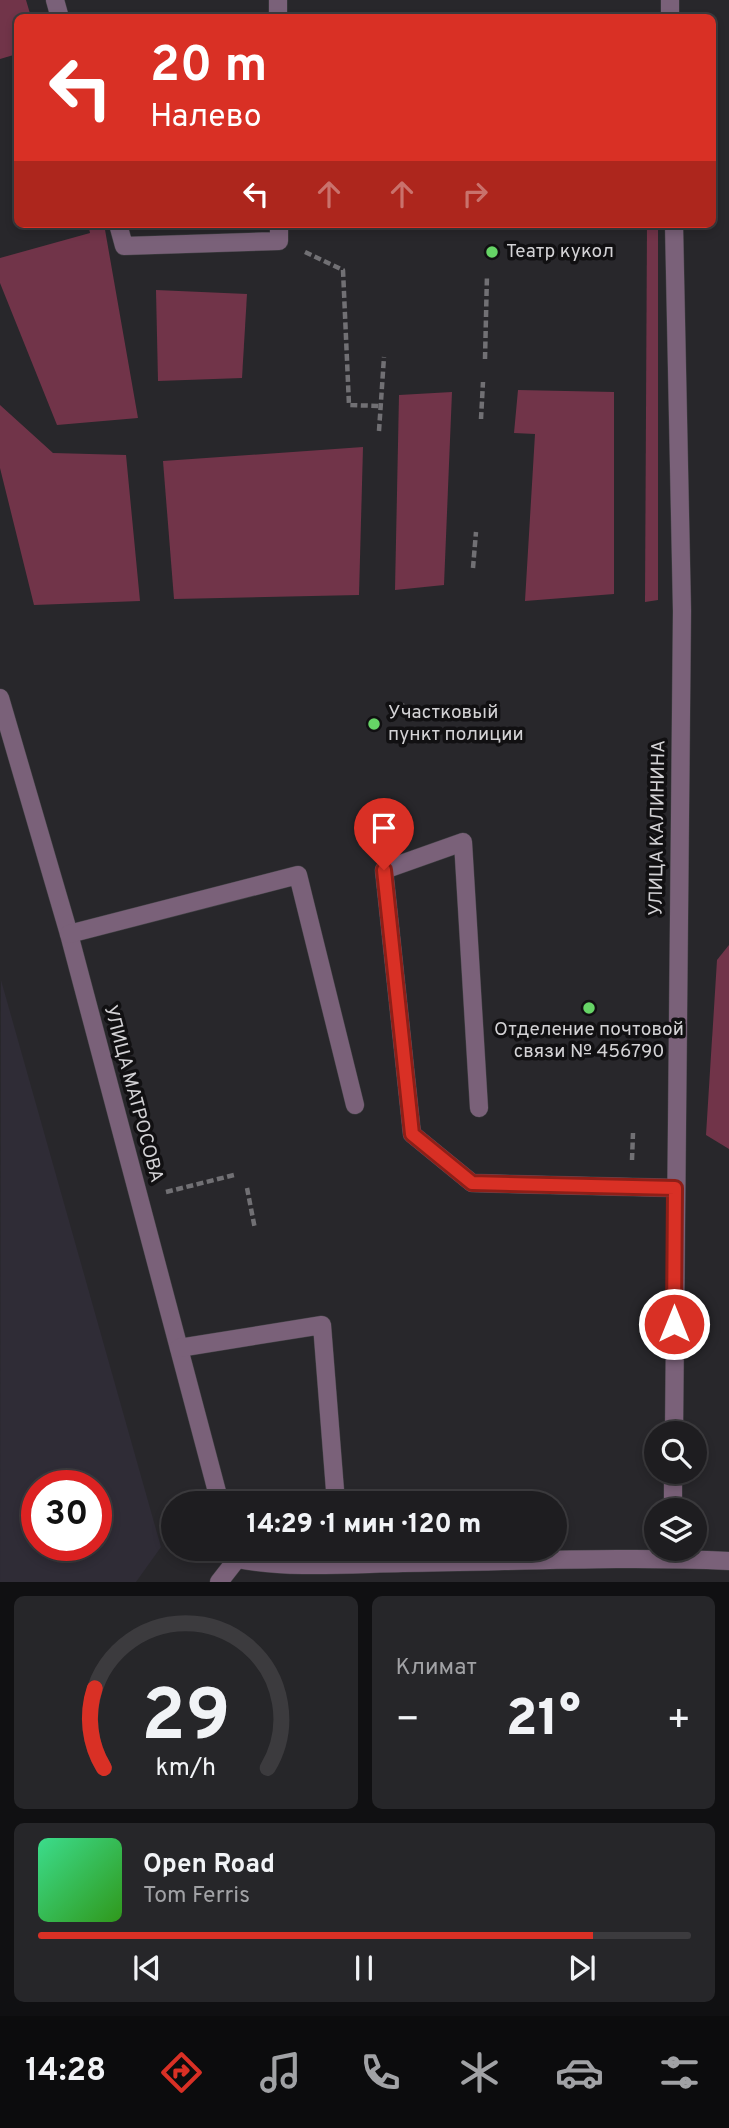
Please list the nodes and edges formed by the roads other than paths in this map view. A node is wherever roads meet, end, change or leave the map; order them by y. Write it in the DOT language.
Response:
graph roads {
  1 [pos="119,228"];
  2 [pos="674,228"];
  3 [pos="279,232"];
  4 [pos="0,698"];
  5 [pos="69,934"];
  6 [pos="355,1105"];
  7 [pos="479,1108"];
  8 [pos="675,1188"];
  9 [pos="179,1348"];
  10 [pos="674,1421"];
  11 [pos="217,1491"];
  12 [pos="335,1491"];
  13 [pos="644,1554"];
  14 [pos="567,1555"];
  15 [pos="707,1558"];
  16 [pos="232,1561"];
  17 [pos="253,1561"];
  18 [pos="282,1561"];
  19 [pos="729,1561"];
  20 [pos="219,1582"];
  1 -- 3 [label="street"];
  2 -- 8 [label="street, УЛИЦА КАЛИНИНА"];
  4 -- 5 [label="street, УЛИЦА МАТРОСОВА"];
  5 -- 6 [label="street"];
  5 -- 9 [label="street, УЛИЦА МАТРОСОВА"];
  7 -- 8 [label="street"];
  8 -- 10 [label="street, УЛИЦА КАЛИНИНА"];
  9 -- 11 [label="street, УЛИЦА МАТРОСОВА"];
  9 -- 12 [label="street"];
  13 -- 14 [label="street"];
  15 -- 19 [label="street"];
  16 -- 20 [label="street"];
  17 -- 18 [label="street"];
}
